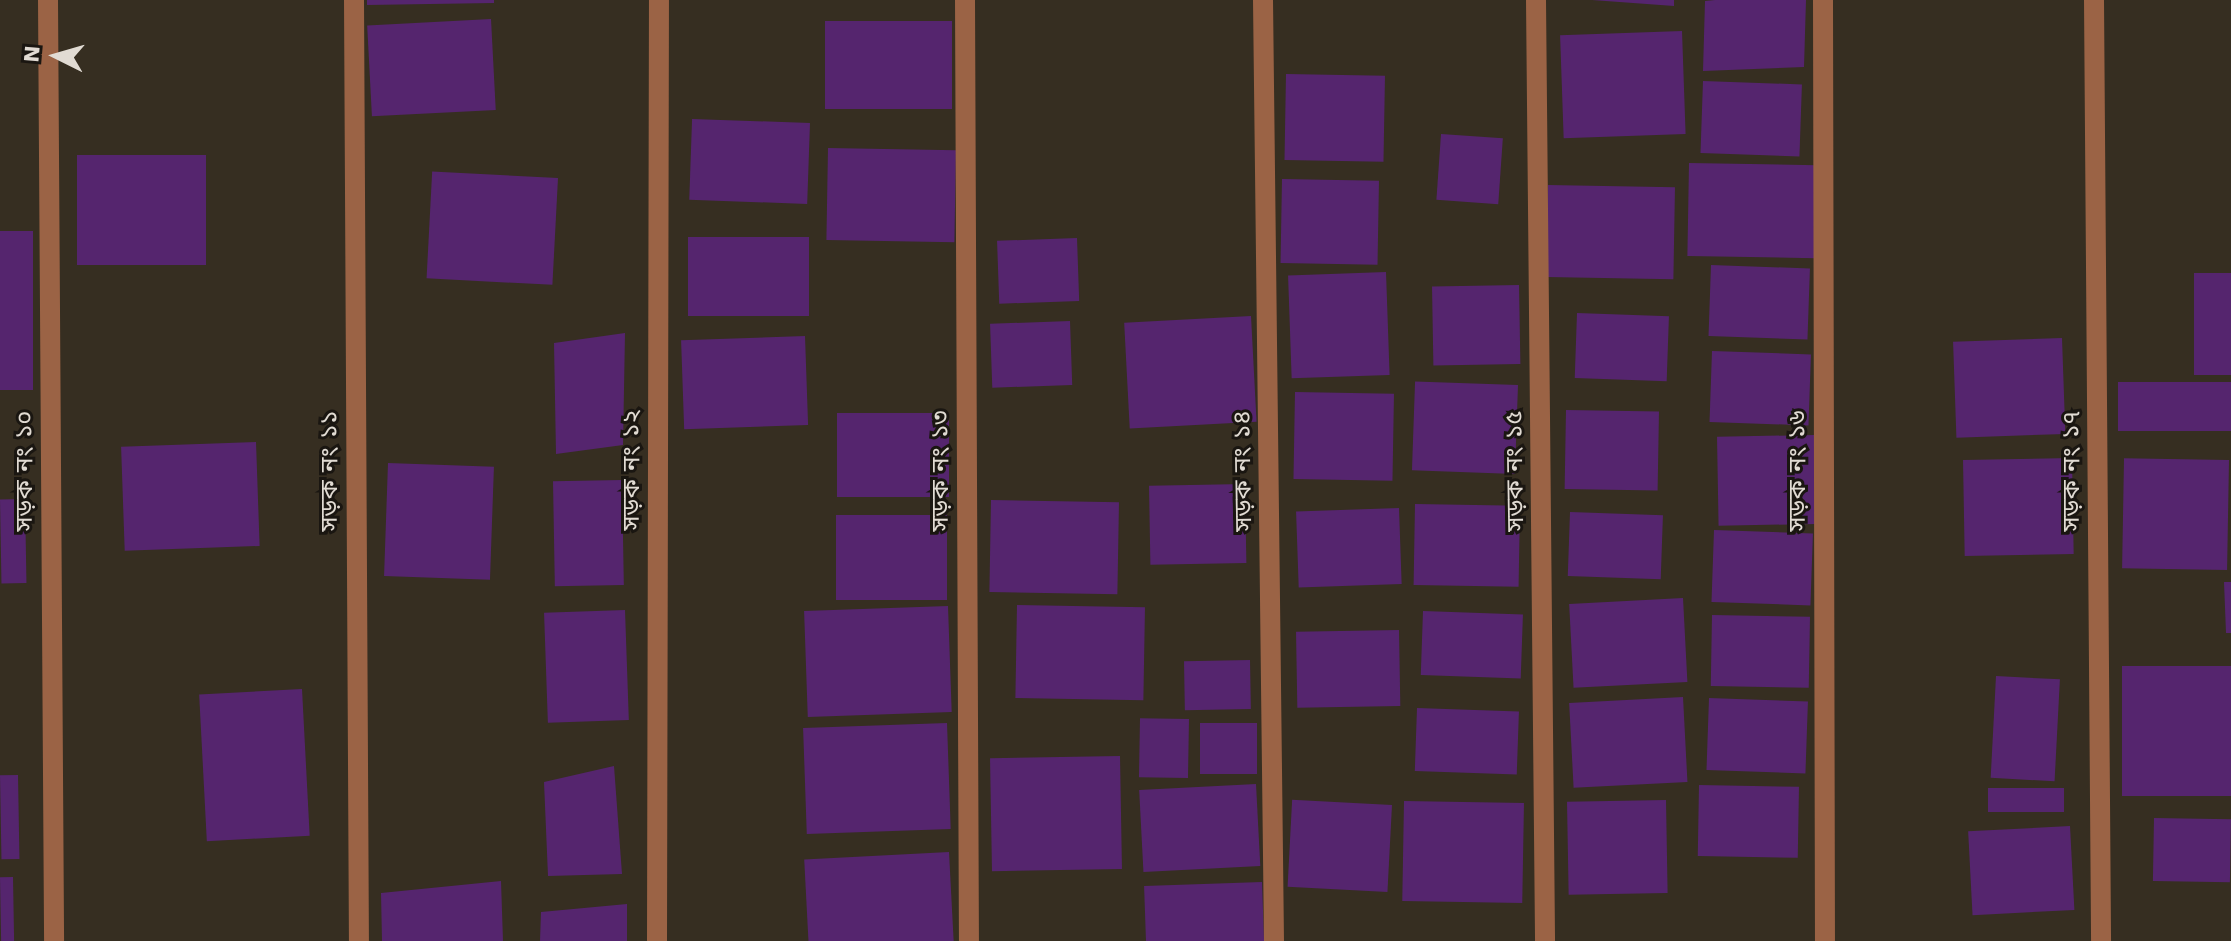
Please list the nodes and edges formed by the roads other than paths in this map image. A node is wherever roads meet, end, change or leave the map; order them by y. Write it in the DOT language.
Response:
graph roads {
  1 [pos="48,0"];
  2 [pos="354,0"];
  3 [pos="659,0"];
  4 [pos="965,0"];
  5 [pos="1263,0"];
  6 [pos="1536,0"];
  7 [pos="1823,0"];
  8 [pos="2094,0"];
  9 [pos="54,941"];
  10 [pos="359,941"];
  11 [pos="657,941"];
  12 [pos="969,941"];
  13 [pos="1274,941"];
  14 [pos="1545,941"];
  15 [pos="1825,941"];
  16 [pos="2101,941"];
  1 -- 9 [label="street, সড়ক নং ১০"];
  2 -- 10 [label="street, সড়ক নং ১১"];
  3 -- 11 [label="street, সড়ক নং ১২"];
  4 -- 12 [label="street, সড়ক নং ১৩"];
  5 -- 13 [label="street, সড়ক নং ১৪"];
  6 -- 14 [label="street, সড়ক নং ১৫"];
  7 -- 15 [label="street, সড়ক নং ১৬"];
  8 -- 16 [label="street, সড়ক নং ১৭"];
}
